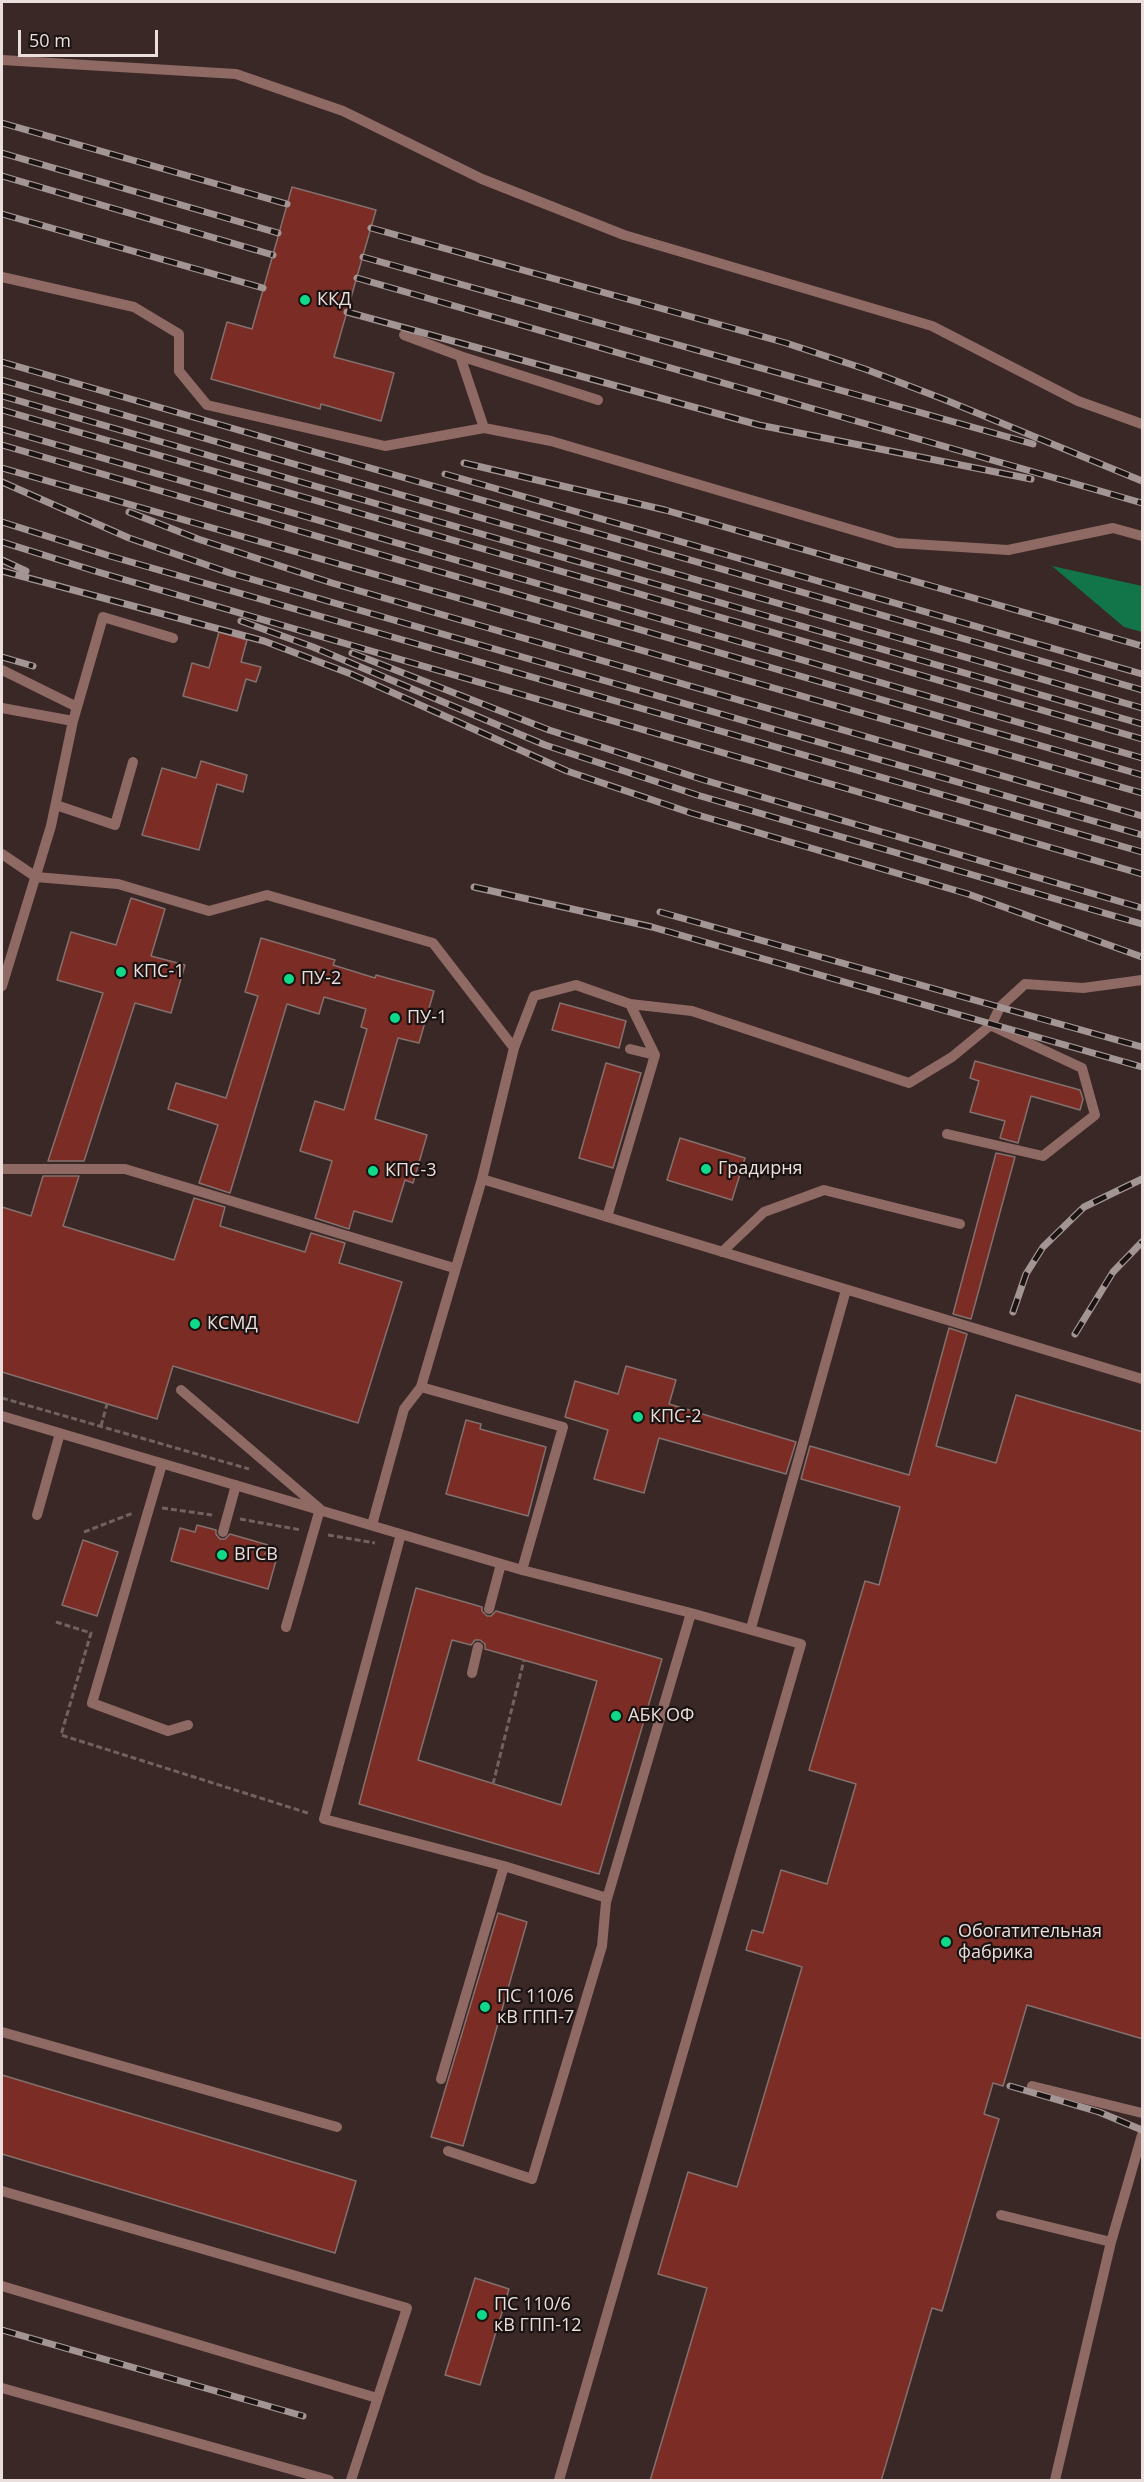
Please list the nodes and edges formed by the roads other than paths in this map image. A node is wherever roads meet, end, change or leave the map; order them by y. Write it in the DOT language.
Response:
graph roads {
  1 [pos="2,60"];
  2 [pos="2,277"];
  3 [pos="404,335"];
  4 [pos="460,356"];
  5 [pos="598,400"];
  6 [pos="1143,424"];
  7 [pos="484,428"];
  8 [pos="1143,536"];
  9 [pos="173,638"];
  10 [pos="2,670"];
  11 [pos="77,707"];
  12 [pos="2,708"];
  13 [pos="73,721"];
  14 [pos="133,762"];
  15 [pos="56,805"];
  16 [pos="2,854"];
  17 [pos="36,877"];
  18 [pos="1143,980"];
  19 [pos="2,986"];
  20 [pos="630,1004"];
  21 [pos="990,1025"];
  22 [pos="514,1048"];
  23 [pos="630,1049"];
  24 [pos="655,1055"];
  25 [pos="947,1134"];
  26 [pos="2,1169"];
  27 [pos="482,1179"];
  28 [pos="607,1217"];
  29 [pos="960,1224"];
  30 [pos="722,1252"];
  31 [pos="454,1269"];
  32 [pos="846,1290"];
  33 [pos="1143,1379"];
  34 [pos="421,1387"];
  35 [pos="181,1390"];
  36 [pos="2,1416"];
  37 [pos="60,1433"];
  38 [pos="162,1464"];
  39 [pos="236,1485"];
  40 [pos="320,1509"];
  41 [pos="37,1515"];
  42 [pos="372,1525"];
  43 [pos="223,1532"];
  44 [pos="401,1534"];
  45 [pos="501,1564"];
  46 [pos="522,1570"];
  47 [pos="489,1609"];
  48 [pos="691,1613"];
  49 [pos="286,1627"];
  50 [pos="751,1628"];
  51 [pos="478,1647"];
  52 [pos="472,1673"];
  53 [pos="188,1725"];
  54 [pos="504,1866"];
  55 [pos="607,1898"];
  56 [pos="2,2032"];
  57 [pos="441,2079"];
  58 [pos="1032,2086"];
  59 [pos="1143,2113"];
  60 [pos="337,2127"];
  61 [pos="1143,2135"];
  62 [pos="448,2151"];
  63 [pos="2,2191"];
  64 [pos="1001,2215"];
  65 [pos="1112,2242"];
  66 [pos="2,2286"];
  67 [pos="2,2388"];
  68 [pos="378,2398"];
  69 [pos="329,2481"];
  70 [pos="351,2481"];
  71 [pos="559,2481"];
  72 [pos="1055,2481"];
  1 -- 6 [label="lane"];
  2 -- 7 [label="lane"];
  3 -- 4 [label="lane"];
  4 -- 5 [label="lane"];
  4 -- 7 [label="lane"];
  7 -- 8 [label="lane"];
  9 -- 11 [label="lane"];
  10 -- 11 [label="lane"];
  11 -- 13 [label="lane"];
  12 -- 13 [label="lane"];
  13 -- 15 [label="lane"];
  14 -- 15 [label="lane"];
  15 -- 17 [label="lane"];
  16 -- 17 [label="lane"];
  17 -- 19 [label="lane"];
  17 -- 22 [label="lane"];
  18 -- 21 [label="lane"];
  20 -- 21 [label="lane"];
  20 -- 22 [label="lane"];
  20 -- 24 [label="lane"];
  21 -- 25 [label="lane"];
  22 -- 27 [label="lane"];
  23 -- 24 [label="lane"];
  24 -- 28 [label="lane"];
  26 -- 31 [label="lane"];
  27 -- 28 [label="lane"];
  27 -- 31 [label="lane"];
  28 -- 30 [label="lane"];
  29 -- 30 [label="lane"];
  30 -- 32 [label="lane"];
  31 -- 34 [label="lane"];
  32 -- 33 [label="lane"];
  32 -- 50 [label="lane"];
  34 -- 42 [label="lane"];
  34 -- 46 [label="lane"];
  35 -- 40 [label="lane"];
  36 -- 37 [label="lane"];
  37 -- 38 [label="lane"];
  37 -- 41 [label="lane"];
  38 -- 39 [label="lane"];
  38 -- 53 [label="lane"];
  39 -- 40 [label="lane"];
  39 -- 43 [label="lane"];
  40 -- 42 [label="lane"];
  40 -- 49 [label="lane"];
  42 -- 44 [label="lane"];
  44 -- 45 [label="lane"];
  44 -- 54 [label="lane"];
  45 -- 46 [label="lane"];
  45 -- 47 [label="lane"];
  46 -- 48 [label="lane"];
  48 -- 50 [label="lane"];
  48 -- 55 [label="lane"];
  50 -- 71 [label="lane"];
  51 -- 52 [label="lane"];
  54 -- 55 [label="lane"];
  54 -- 57 [label="lane"];
  55 -- 62 [label="lane"];
  56 -- 60 [label="lane"];
  58 -- 59 [label="lane"];
  61 -- 65 [label="lane"];
  63 -- 68 [label="lane"];
  64 -- 65 [label="lane"];
  65 -- 72 [label="lane"];
  66 -- 68 [label="lane"];
  67 -- 69 [label="lane"];
  68 -- 70 [label="lane"];
}
